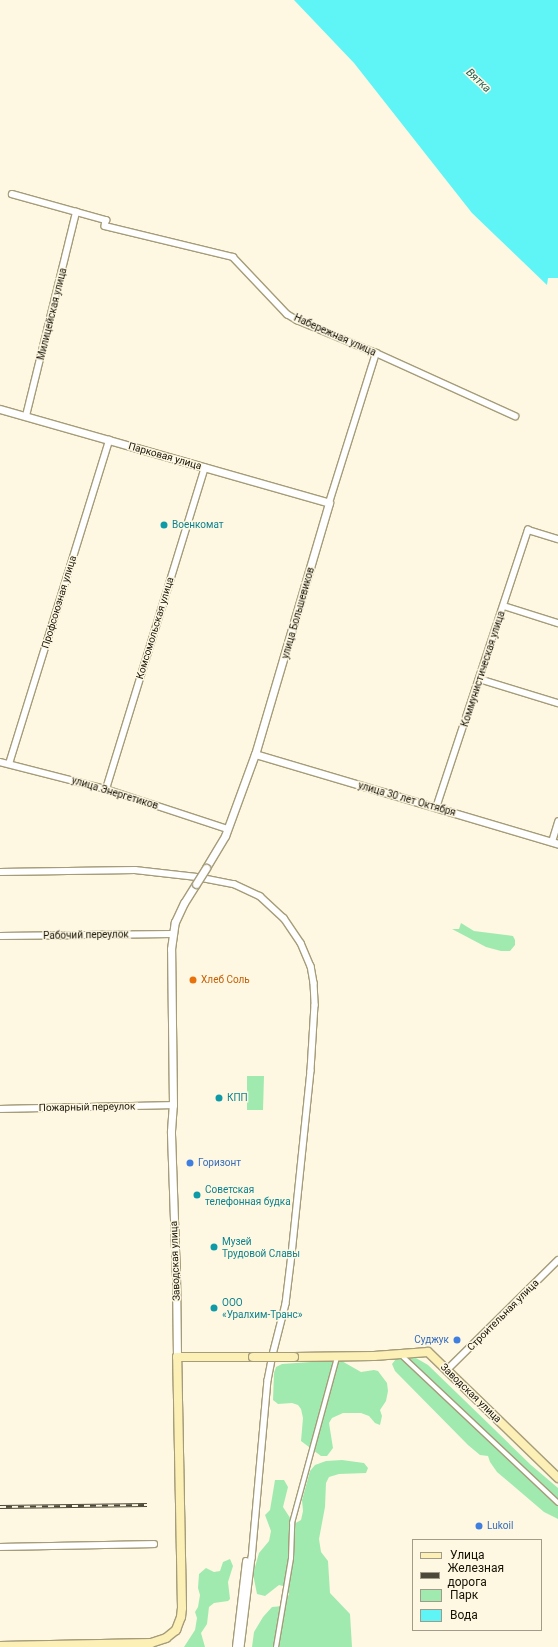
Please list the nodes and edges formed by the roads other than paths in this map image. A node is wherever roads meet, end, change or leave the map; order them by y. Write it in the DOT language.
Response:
graph roads {
  1 [pos="12,194"];
  2 [pos="76,212"];
  3 [pos="376,353"];
  4 [pos="0,409"];
  5 [pos="26,416"];
  6 [pos="515,416"];
  7 [pos="109,440"];
  8 [pos="205,468"];
  9 [pos="329,503"];
  10 [pos="558,539"];
  11 [pos="504,606"];
  12 [pos="558,623"];
  13 [pos="479,679"];
  14 [pos="558,703"];
  15 [pos="255,754"];
  16 [pos="0,762"];
  17 [pos="9,764"];
  18 [pos="106,789"];
  19 [pos="436,808"];
  20 [pos="558,822"];
  21 [pos="228,829"];
  22 [pos="555,843"];
  23 [pos="0,872"];
  24 [pos="196,884"];
  25 [pos="172,934"];
  26 [pos="0,936"];
  27 [pos="173,1105"];
  28 [pos="0,1109"];
  29 [pos="558,1260"];
  30 [pos="400,1354"];
  31 [pos="337,1357"];
  32 [pos="177,1358"];
  33 [pos="447,1370"];
  34 [pos="558,1478"];
  35 [pos="558,1503"];
  36 [pos="154,1544"];
  37 [pos="0,1547"];
  38 [pos="246,1562"];
  39 [pos="245,1611"];
  40 [pos="0,1646"];
  41 [pos="237,1647"];
  42 [pos="241,1647"];
  43 [pos="276,1647"];
  1 -- 2 [label="street, Набережная улица"];
  2 -- 3 [label="street, Набережная улица"];
  2 -- 5 [label="street, Милицейская улица"];
  3 -- 6 [label="street, Набережная улица"];
  3 -- 9 [label="street, улица Большевиков"];
  4 -- 5 [label="street, Парковая улица"];
  5 -- 7 [label="street, Парковая улица"];
  7 -- 8 [label="street, Парковая улица"];
  7 -- 17 [label="street, Профсоюзная улица"];
  8 -- 9 [label="street, Парковая улица"];
  8 -- 18 [label="street, Комсомольская улица"];
  9 -- 15 [label="street, улица Большевиков"];
  10 -- 11 [label="street, Коммунистическая улица"];
  11 -- 12 [label="street"];
  11 -- 13 [label="street, Коммунистическая улица"];
  13 -- 14 [label="street"];
  13 -- 19 [label="street, Коммунистическая улица"];
  15 -- 19 [label="street, улица 30 лет Октября"];
  15 -- 21 [label="street, улица Большевиков"];
  16 -- 17 [label="street, улица Энергетиков"];
  17 -- 18 [label="street, улица Энергетиков"];
  18 -- 21 [label="street, улица Энергетиков"];
  19 -- 22 [label="street, улица 30 лет Октября"];
  20 -- 22 [label="street"];
  21 -- 24 [label="street, улица Большевиков, bridge"];
  23 -- 39 [label="street"];
  24 -- 25 [label="street, Заводская улица"];
  25 -- 26 [label="street, Рабочий переулок"];
  25 -- 27 [label="street, Заводская улица"];
  27 -- 28 [label="street, Пожарный переулок"];
  27 -- 32 [label="street, Заводская улица"];
  29 -- 33 [label="street, Строительная улица"];
  30 -- 31 [label="main road, Заводская улица"];
  30 -- 33 [label="main road, Заводская улица"];
  30 -- 35 [label="street"];
  31 -- 32 [label="main road, Заводская улица, bridge"];
  31 -- 43 [label="street"];
  32 -- 40 [label="main road, Заводская улица"];
  33 -- 34 [label="main road, Заводская улица"];
  36 -- 37 [label="street"];
  38 -- 41 [label="street"];
  39 -- 41 [label="street"];
  39 -- 42 [label="street"];
}
